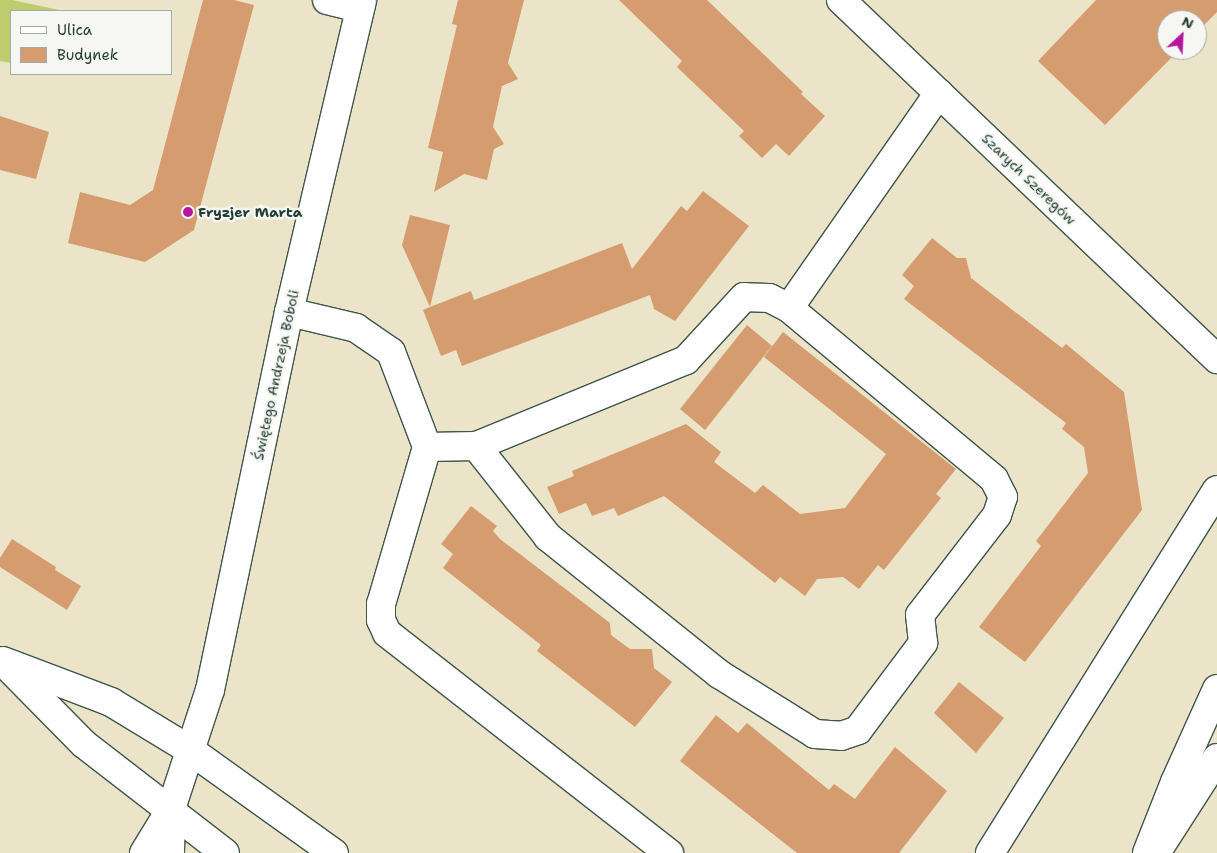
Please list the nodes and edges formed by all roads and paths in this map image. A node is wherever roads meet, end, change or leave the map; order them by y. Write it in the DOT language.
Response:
graph roads {
  1 [pos="327,0"];
  2 [pos="841,0"];
  3 [pos="361,4"];
  4 [pos="939,93"];
  5 [pos="788,308"];
  6 [pos="289,312"];
  7 [pos="1217,359"];
  8 [pos="427,446"];
  9 [pos="476,446"];
  10 [pos="1217,490"];
  11 [pos="1,661"];
  12 [pos="1217,689"];
  13 [pos="190,750"];
  14 [pos="1217,758"];
  15 [pos="171,809"];
  16 [pos="144,853"];
  17 [pos="170,853"];
  18 [pos="224,853"];
  19 [pos="334,853"];
  20 [pos="669,853"];
  21 [pos="990,853"];
  22 [pos="1147,853"];
  23 [pos="1156,853"];
  1 -- 3 [label="street"];
  2 -- 4 [label="street, Szarych Szeregów"];
  3 -- 6 [label="street, Świętego Andrzeja Boboli"];
  4 -- 5 [label="street"];
  4 -- 7 [label="street, Szarych Szeregów"];
  5 -- 9 [label="street"];
  5 -- 9 [label="street"];
  6 -- 8 [label="street"];
  6 -- 13 [label="street, Świętego Andrzeja Boboli"];
  8 -- 9 [label="street"];
  8 -- 20 [label="street"];
  10 -- 21 [label="street"];
  11 -- 13 [label="street"];
  11 -- 15 [label="street"];
  12 -- 22 [label="street"];
  13 -- 15 [label="street, Świętego Andrzeja Boboli"];
  13 -- 19 [label="street"];
  14 -- 23 [label="street"];
  15 -- 16 [label="street"];
  15 -- 17 [label="street"];
  15 -- 18 [label="street"];
}
